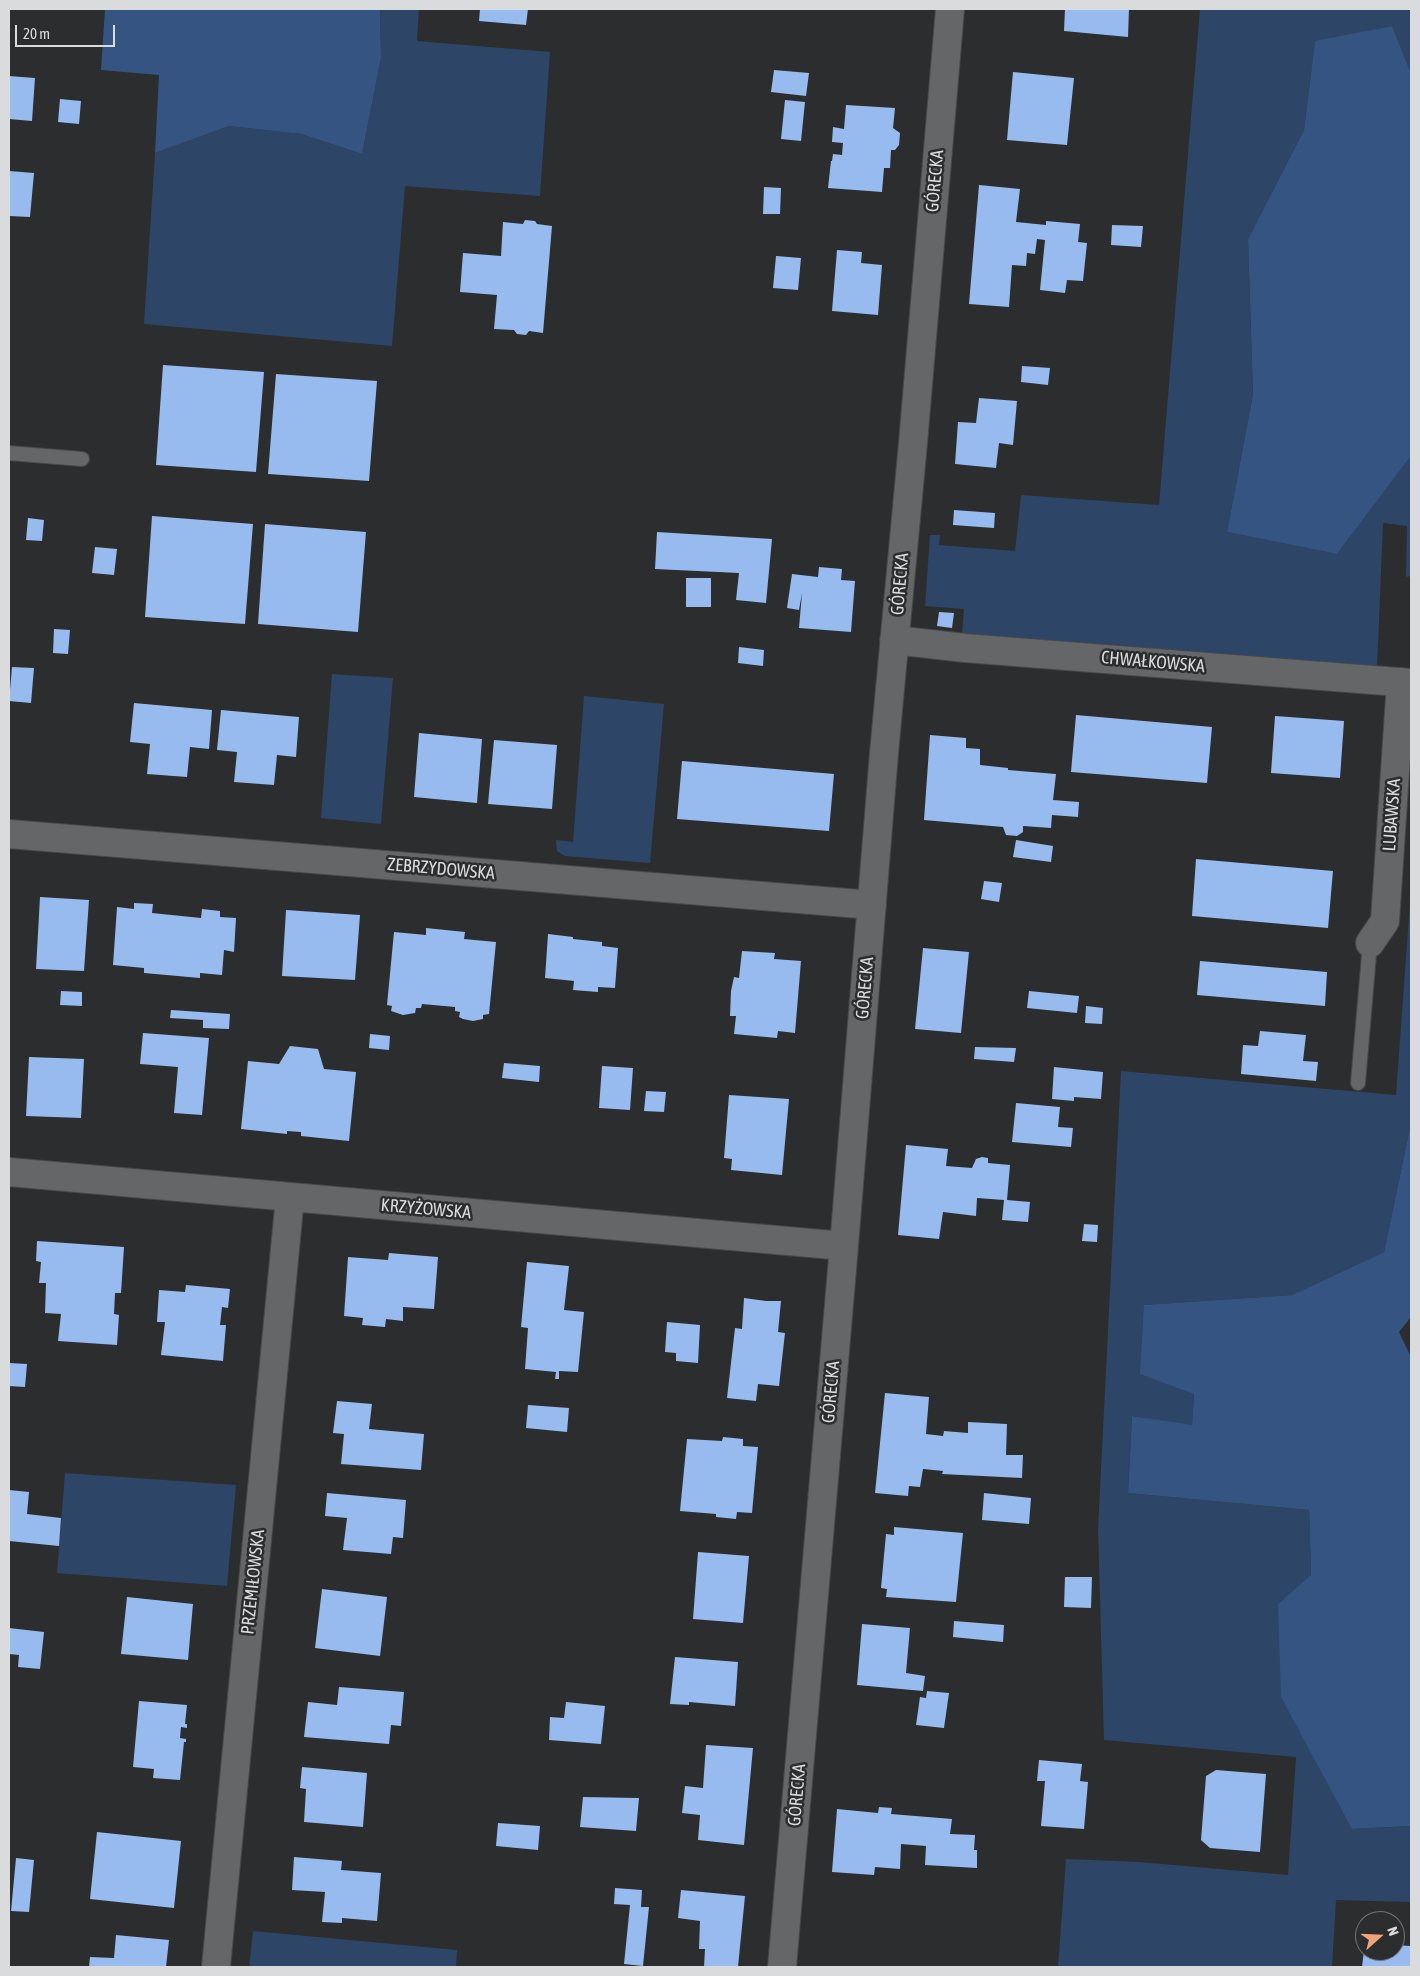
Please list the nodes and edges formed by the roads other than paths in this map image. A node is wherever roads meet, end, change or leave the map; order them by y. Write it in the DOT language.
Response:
graph roads {
  1 [pos="950,9"];
  2 [pos="9,453"];
  3 [pos="82,460"];
  4 [pos="894,640"];
  5 [pos="1406,682"];
  6 [pos="9,834"];
  7 [pos="872,904"];
  8 [pos="1370,943"];
  9 [pos="1358,1083"];
  10 [pos="9,1172"];
  11 [pos="290,1197"];
  12 [pos="844,1246"];
  13 [pos="216,1967"];
  14 [pos="782,1967"];
  1 -- 4 [label="street, GÓRECKA"];
  2 -- 3 [label="lane"];
  4 -- 5 [label="street, CHWAŁKOWSKA"];
  4 -- 7 [label="street, GÓRECKA"];
  5 -- 8 [label="street, LUBAWSKA"];
  6 -- 7 [label="street, ZEBRZYDOWSKA"];
  7 -- 12 [label="street, GÓRECKA"];
  8 -- 9 [label="lane"];
  10 -- 11 [label="street, KRZYŻOWSKA"];
  11 -- 12 [label="street, KRZYŻOWSKA"];
  11 -- 13 [label="street, PRZEMIŁOWSKA"];
  12 -- 14 [label="street, GÓRECKA"];
}
